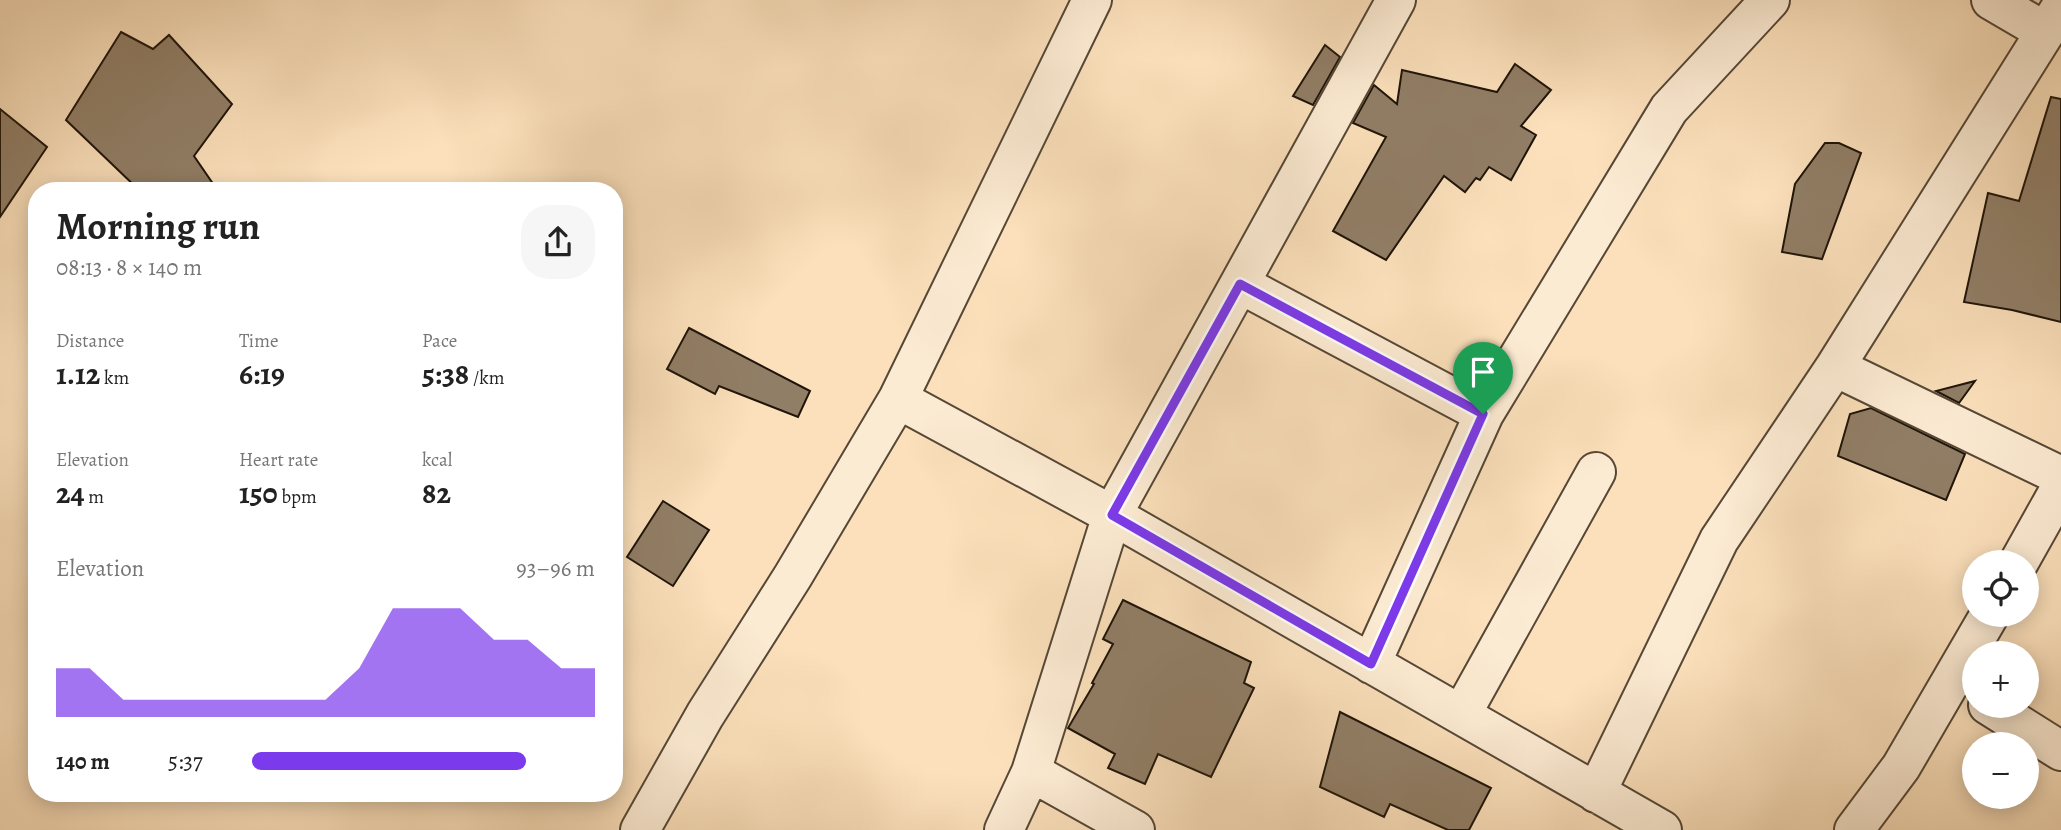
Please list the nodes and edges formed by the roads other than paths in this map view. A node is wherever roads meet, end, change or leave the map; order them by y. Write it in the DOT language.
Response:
graph roads {
  1 [pos="1092,0"];
  2 [pos="1396,0"];
  3 [pos="1770,0"];
  4 [pos="1991,0"];
  5 [pos="2053,19"];
  6 [pos="1240,284"];
  7 [pos="1835,367"];
  8 [pos="898,399"];
  9 [pos="1483,414"];
  10 [pos="1596,472"];
  11 [pos="2061,476"];
  12 [pos="2061,486"];
  13 [pos="1112,515"];
  14 [pos="2026,550"];
  15 [pos="1371,664"];
  16 [pos="1962,690"];
  17 [pos="1461,715"];
  18 [pos="2009,718"];
  19 [pos="2061,751"];
  20 [pos="1031,772"];
  21 [pos="1596,793"];
  22 [pos="640,830"];
  23 [pos="1004,830"];
  24 [pos="1135,830"];
  25 [pos="1662,830"];
  26 [pos="1854,830"];
  1 -- 8 [label="street"];
  2 -- 6 [label="street"];
  3 -- 9 [label="street"];
  4 -- 5 [label="street"];
  5 -- 7 [label="street"];
  6 -- 9 [label="street"];
  6 -- 13 [label="street"];
  7 -- 11 [label="street"];
  7 -- 21 [label="street"];
  8 -- 13 [label="street"];
  8 -- 22 [label="street"];
  9 -- 15 [label="street"];
  10 -- 17 [label="street"];
  12 -- 14 [label="street"];
  13 -- 15 [label="street"];
  13 -- 20 [label="street"];
  15 -- 17 [label="street"];
  16 -- 26 [label="street"];
  17 -- 21 [label="street"];
  18 -- 19 [label="street"];
  20 -- 23 [label="street"];
  20 -- 24 [label="street"];
  21 -- 25 [label="street"];
}
